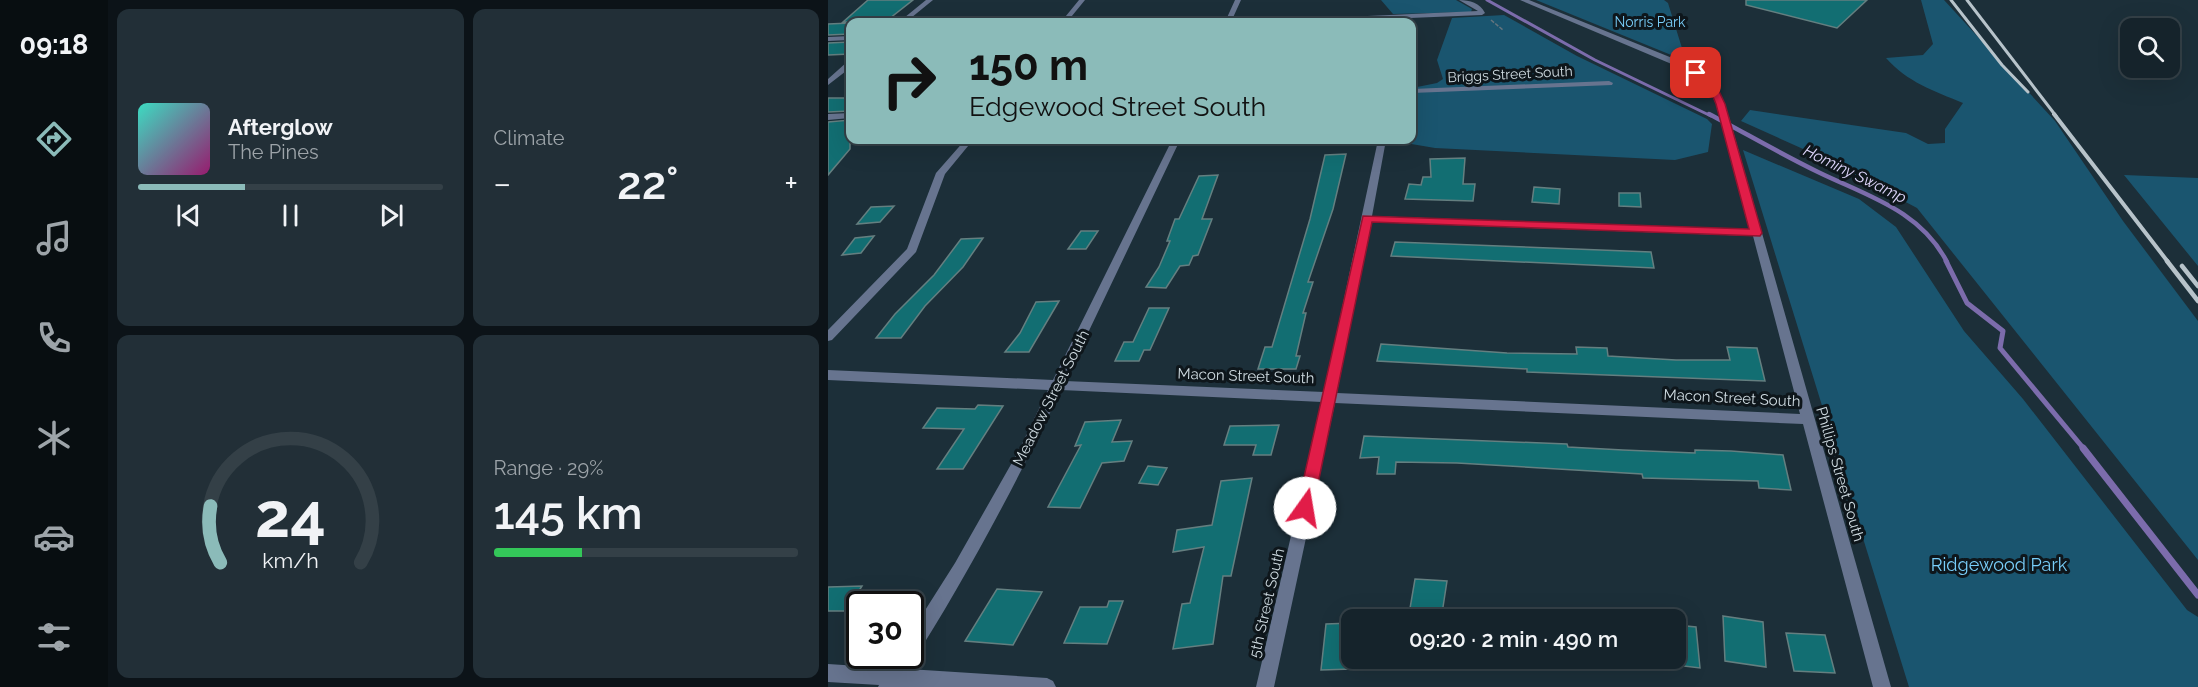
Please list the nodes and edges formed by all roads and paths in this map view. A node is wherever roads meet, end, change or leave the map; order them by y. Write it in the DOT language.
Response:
graph roads {
  1 [pos="930,0"];
  2 [pos="1082,0"];
  3 [pos="1238,0"];
  4 [pos="1462,0"];
  5 [pos="1523,0"];
  6 [pos="1482,13"];
  7 [pos="907,18"];
  8 [pos="1067,18"];
  9 [pos="1229,18"];
  10 [pos="1369,18"];
  11 [pos="1503,30"];
  12 [pos="846,38"];
  13 [pos="828,39"];
  14 [pos="846,67"];
  15 [pos="828,83"];
  16 [pos="1610,83"];
  17 [pos="1416,92"];
  18 [pos="846,116"];
  19 [pos="828,117"];
  20 [pos="966,144"];
  21 [pos="1174,144"];
  22 [pos="1381,144"];
  23 [pos="1367,219"];
  24 [pos="1756,233"];
  25 [pos="828,337"];
  26 [pos="828,375"];
  27 [pos="1058,387"];
  28 [pos="1330,396"];
  29 [pos="1808,418"];
  30 [pos="924,627"];
  31 [pos="898,669"];
  32 [pos="828,673"];
  33 [pos="890,682"];
  34 [pos="1047,687"];
  35 [pos="1265,687"];
  36 [pos="1882,687"];
  1 -- 7 [label="street"];
  2 -- 8 [label="street"];
  3 -- 9 [label="street"];
  4 -- 6 [label="street"];
  5 -- 24 [label="street, Phillips Street South"];
  6 -- 10 [label="street"];
  6 -- 11 [label="path"];
  12 -- 13 [label="street"];
  14 -- 15 [label="street"];
  16 -- 17 [label="street, Briggs Street South"];
  18 -- 19 [label="street"];
  20 -- 25 [label="street"];
  21 -- 27 [label="street, Meadow Street South"];
  22 -- 23 [label="street, 5th Street South"];
  23 -- 24 [label="street"];
  23 -- 28 [label="street, 5th Street South"];
  24 -- 29 [label="street, Phillips Street South"];
  26 -- 27 [label="street, Macon Street South"];
  27 -- 28 [label="street, Macon Street South"];
  27 -- 30 [label="street, Meadow Street South"];
  28 -- 29 [label="street, Macon Street South"];
  28 -- 35 [label="street, 5th Street South"];
  29 -- 36 [label="street, Phillips Street South"];
  31 -- 33 [label="street"];
  32 -- 33 [label="street"];
  33 -- 34 [label="street"];
}
